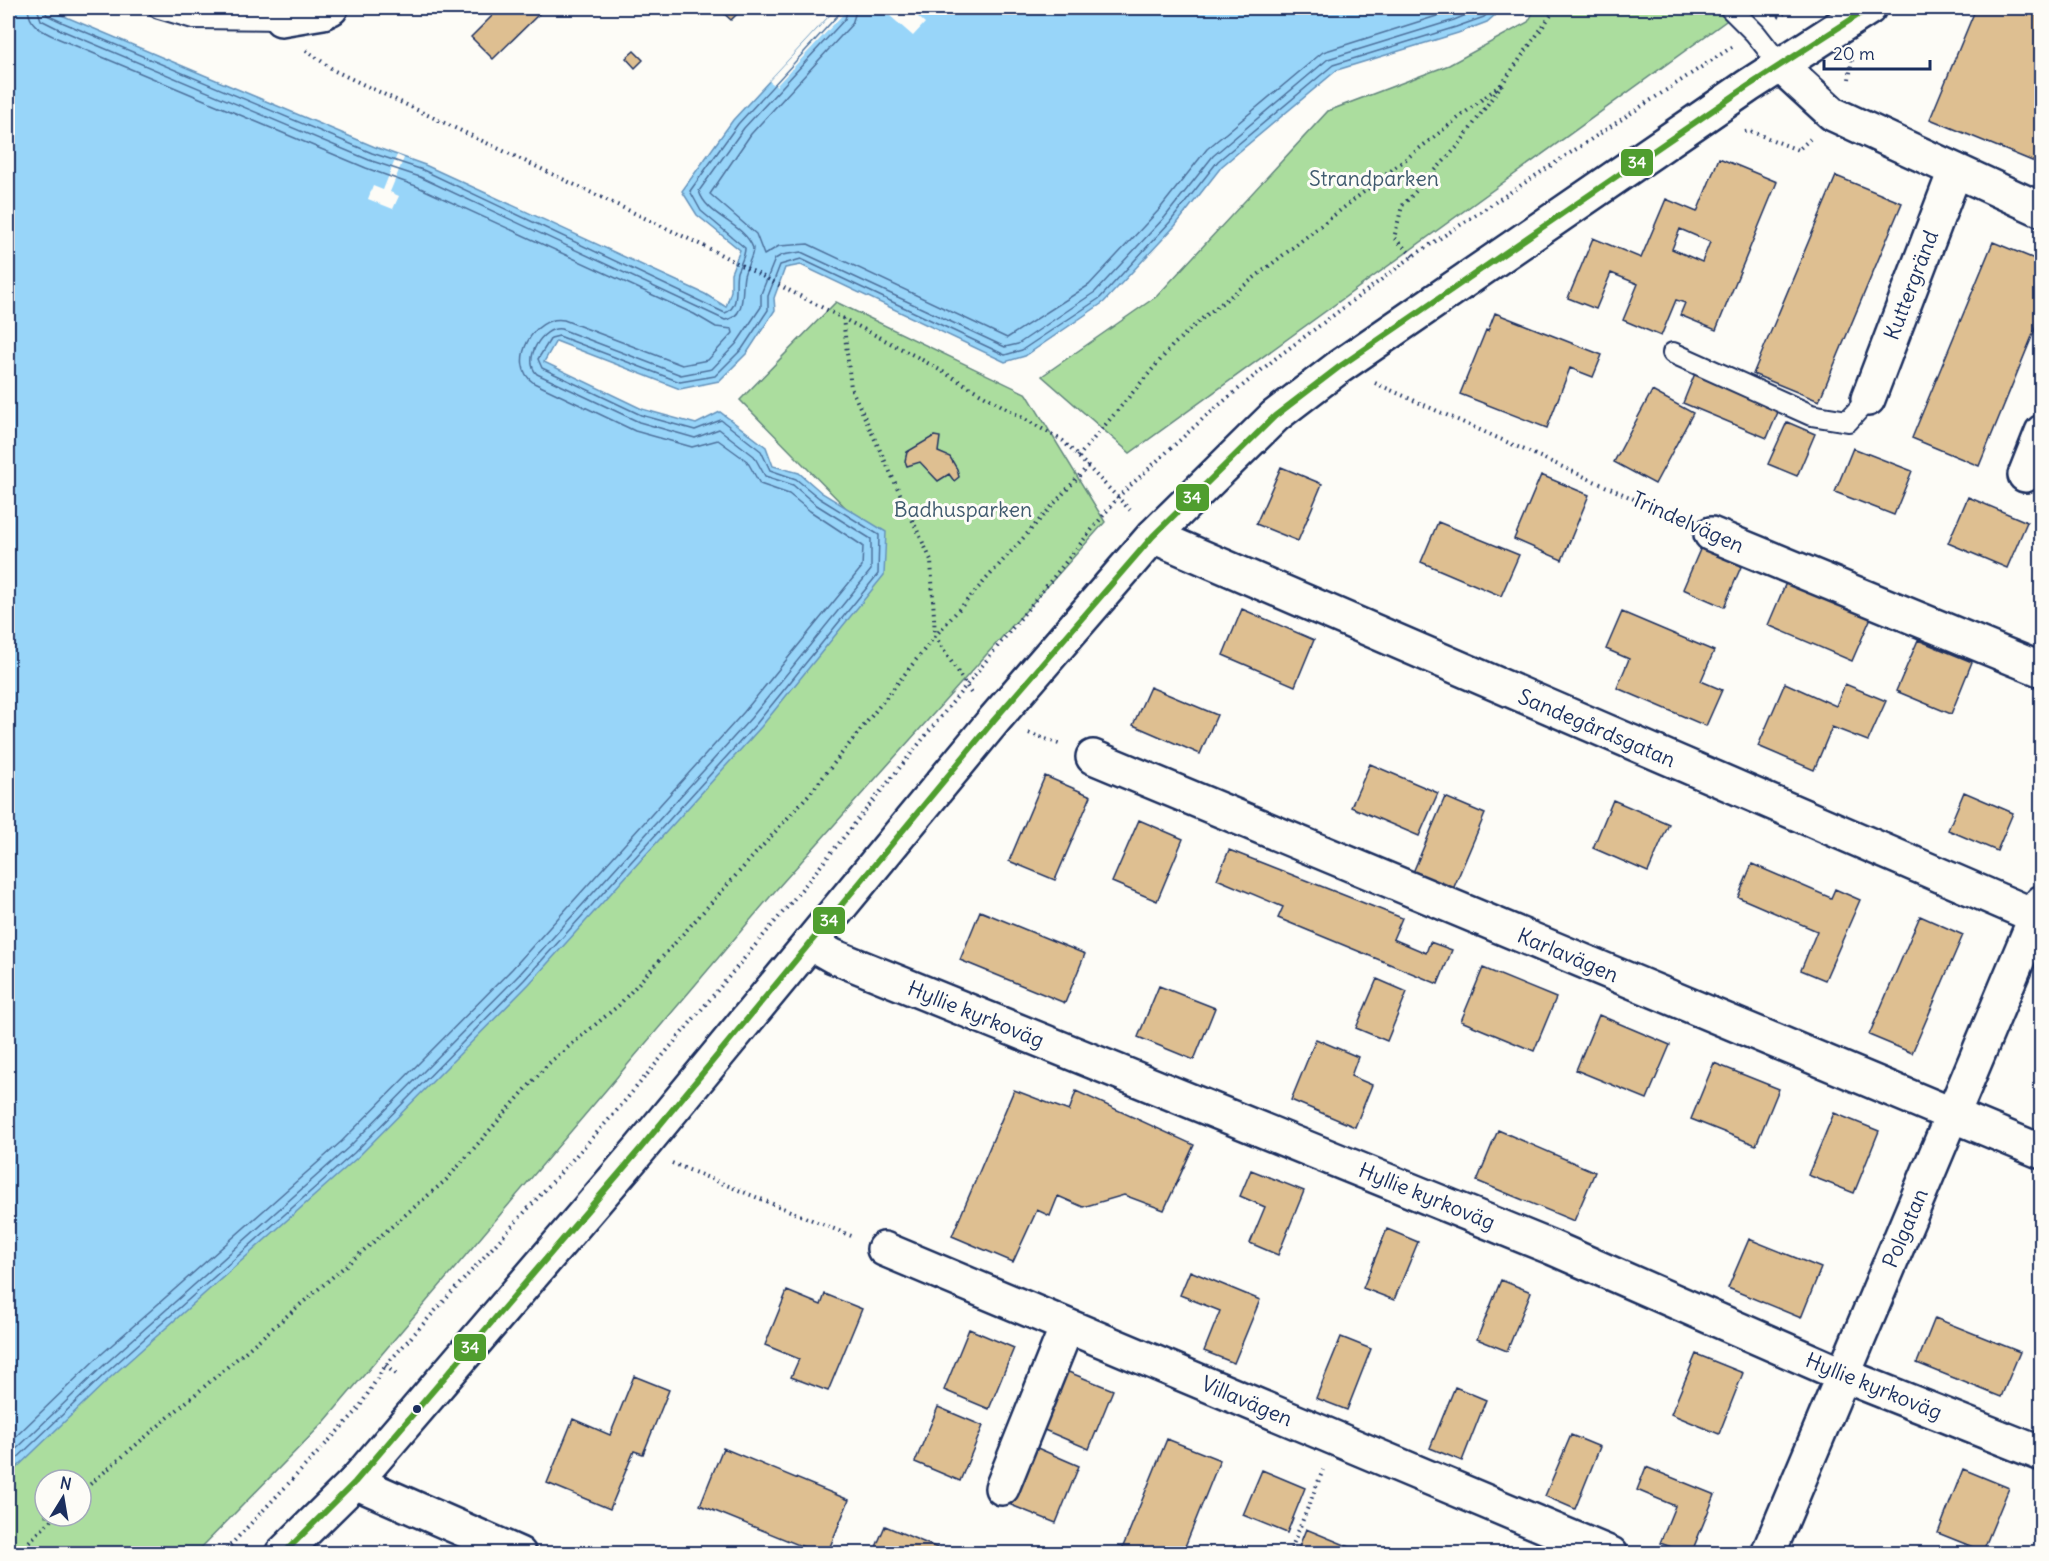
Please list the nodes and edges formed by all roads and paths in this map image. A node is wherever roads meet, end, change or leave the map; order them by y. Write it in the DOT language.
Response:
graph roads {
  1 [pos="159,8"];
  2 [pos="331,8"];
  3 [pos="1556,8"];
  4 [pos="1730,8"];
  5 [pos="1793,8"];
  6 [pos="1869,8"];
  7 [pos="281,19"];
  8 [pos="1755,33"];
  9 [pos="1855,52"];
  10 [pos="1781,66"];
  11 [pos="1503,83"];
  12 [pos="1833,114"];
  13 [pos="1739,133"];
  14 [pos="1954,171"];
  15 [pos="2042,210"];
  16 [pos="1413,256"];
  17 [pos="843,318"];
  18 [pos="1672,353"];
  19 [pos="1380,374"];
  20 [pos="1868,399"];
  21 [pos="2042,432"];
  22 [pos="1078,457"];
  23 [pos="1088,466"];
  24 [pos="2025,475"];
  25 [pos="1119,496"];
  26 [pos="1712,534"];
  27 [pos="1153,536"];
  28 [pos="935,636"];
  29 [pos="2042,670"];
  30 [pos="965,686"];
  31 [pos="1038,724"];
  32 [pos="1023,743"];
  33 [pos="1093,757"];
  34 [pos="2040,912"];
  35 [pos="810,943"];
  36 [pos="613,1114"];
  37 [pos="1952,1114"];
  38 [pos="640,1149"];
  39 [pos="2042,1152"];
  40 [pos="884,1249"];
  41 [pos="1067,1326"];
  42 [pos="385,1366"];
  43 [pos="1843,1375"];
  44 [pos="399,1376"];
  45 [pos="1336,1439"];
  46 [pos="2042,1454"];
  47 [pos="93,1482"];
  48 [pos="355,1482"];
  49 [pos="1002,1488"];
  50 [pos="43,1528"];
  51 [pos="16,1554"];
  52 [pos="222,1554"];
  53 [pos="282,1554"];
  54 [pos="519,1554"];
  55 [pos="1289,1554"];
  56 [pos="1611,1554"];
  57 [pos="1768,1554"];
  1 -- 7 [label="lane"];
  2 -- 7 [label="street"];
  3 -- 11 [label="path"];
  4 -- 8 [label="lane"];
  5 -- 8 [label="path"];
  6 -- 10 [label="street"];
  7 -- 17 [label="path"];
  8 -- 10 [label="lane"];
  8 -- 16 [label="path"];
  9 -- 12 [label="path"];
  10 -- 12 [label="street"];
  10 -- 27 [label="street"];
  11 -- 16 [label="path"];
  11 -- 22 [label="path"];
  12 -- 13 [label="path"];
  12 -- 14 [label="street"];
  14 -- 15 [label="street"];
  14 -- 20 [label="street, Kuttergränd"];
  16 -- 25 [label="path"];
  17 -- 22 [label="path"];
  17 -- 28 [label="path"];
  18 -- 20 [label="lane"];
  19 -- 26 [label="path, Trindelvägen"];
  21 -- 24 [label="street"];
  22 -- 23 [label="path"];
  23 -- 25 [label="path"];
  23 -- 28 [label="path"];
  25 -- 30 [label="path"];
  26 -- 29 [label="street, Trindelvägen"];
  27 -- 34 [label="street, Sandegårdsgatan"];
  27 -- 35 [label="street"];
  28 -- 30 [label="path"];
  28 -- 47 [label="path"];
  30 -- 36 [label="path"];
  31 -- 32 [label="path"];
  33 -- 37 [label="street, Karlavägen"];
  34 -- 37 [label="street, Polgatan"];
  35 -- 38 [label="street"];
  35 -- 43 [label="street, Hyllie kyrkoväg"];
  36 -- 38 [label="path"];
  36 -- 42 [label="path"];
  37 -- 39 [label="street, Karlavägen"];
  37 -- 43 [label="street, Polgatan"];
  38 -- 40 [label="path"];
  38 -- 48 [label="street"];
  40 -- 41 [label="street, Villavägen"];
  41 -- 45 [label="street, Villavägen"];
  41 -- 49 [label="street"];
  42 -- 44 [label="path"];
  42 -- 52 [label="path"];
  43 -- 46 [label="street, Hyllie kyrkoväg"];
  43 -- 57 [label="street, Polgatan"];
  45 -- 55 [label="path"];
  45 -- 56 [label="street, Villavägen"];
  48 -- 53 [label="street"];
  48 -- 54 [label="street"];
  50 -- 51 [label="path"];
}
